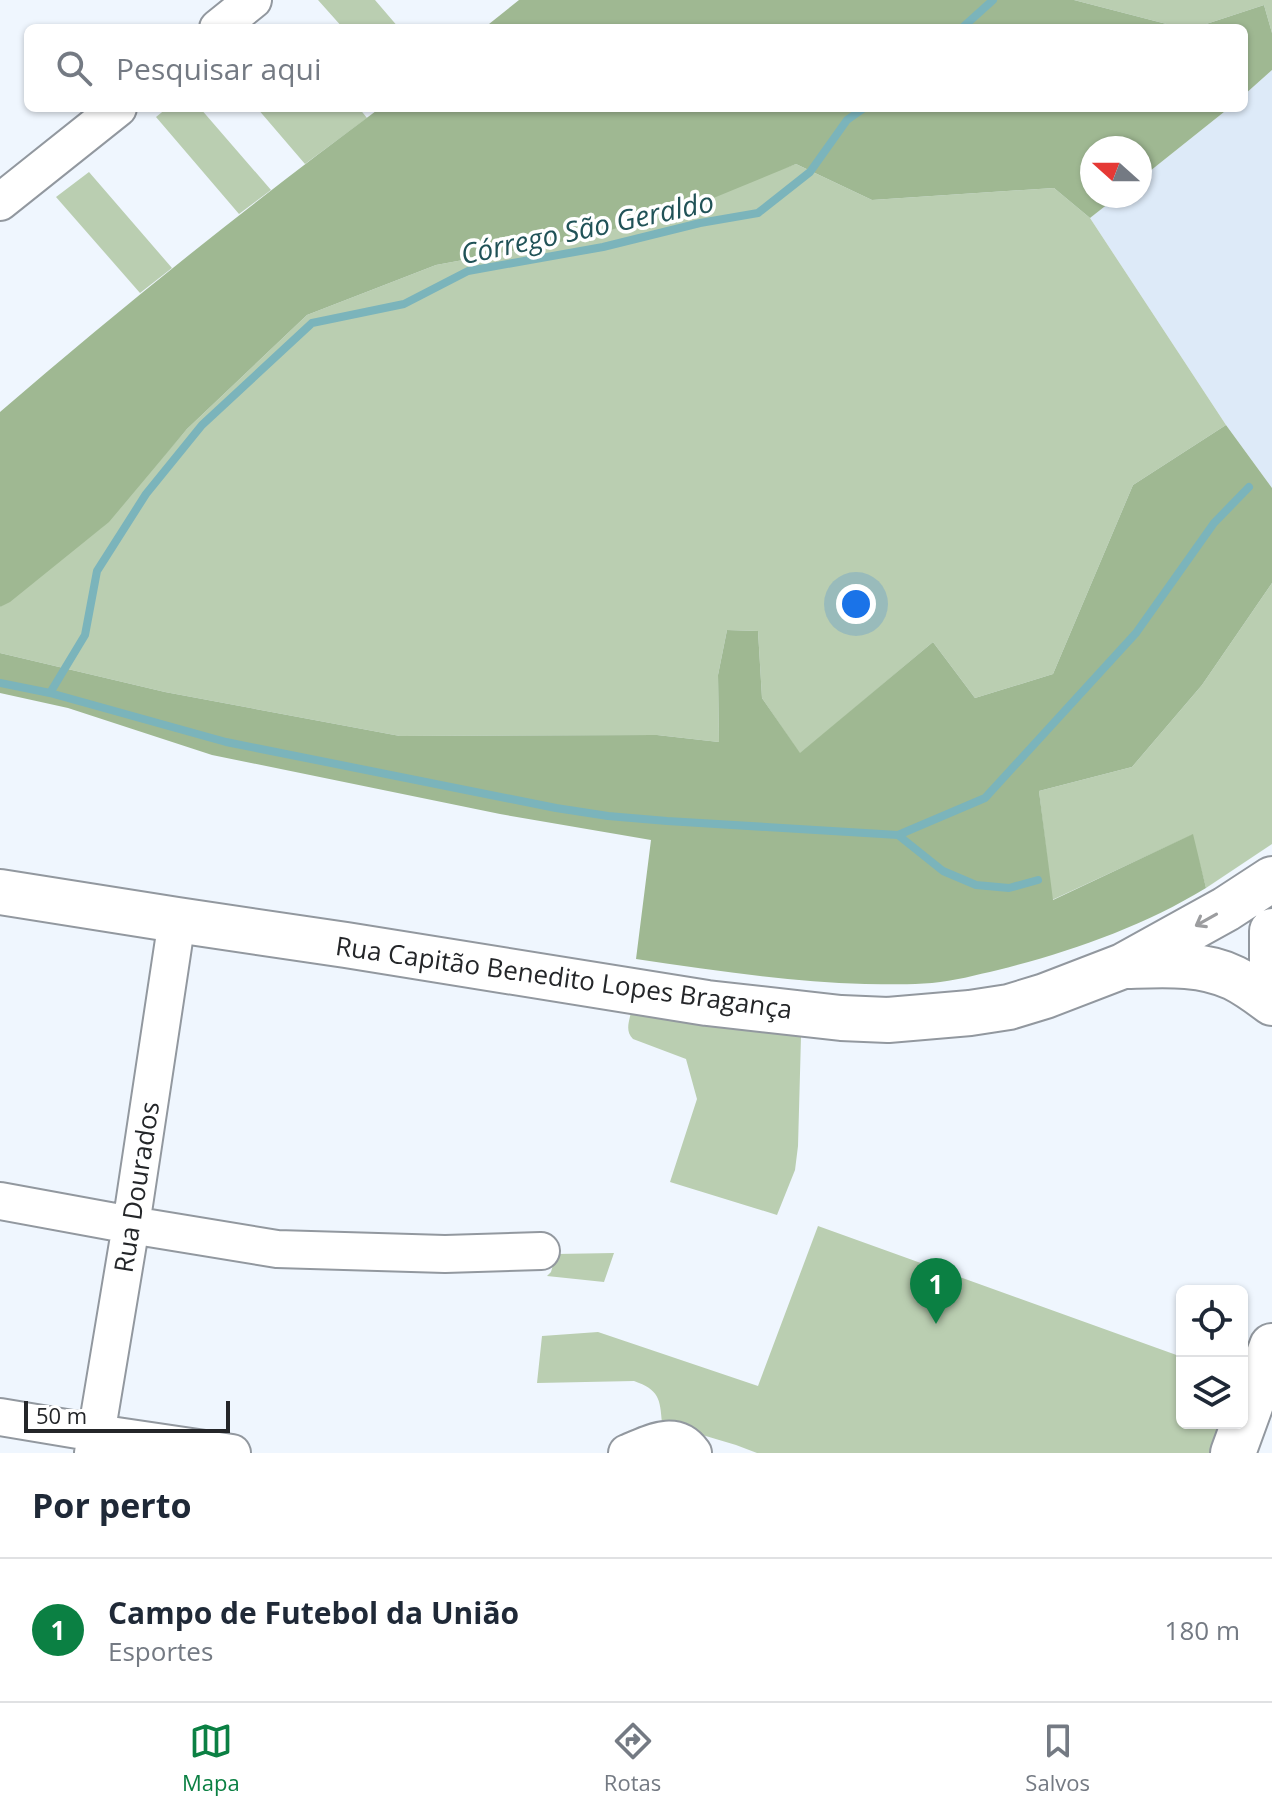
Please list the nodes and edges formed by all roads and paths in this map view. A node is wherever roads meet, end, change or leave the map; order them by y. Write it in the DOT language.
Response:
graph roads {
  1 [pos="253,0"];
  2 [pos="223,24"];
  3 [pos="113,112"];
  4 [pos="0,202"];
  5 [pos="1272,879"];
  6 [pos="0,892"];
  7 [pos="177,920"];
  8 [pos="1272,931"];
  9 [pos="1272,965"];
  10 [pos="1123,966"];
  11 [pos="1272,1003"];
  12 [pos="0,1201"];
  13 [pos="131,1225"];
  14 [pos="541,1251"];
  15 [pos="1272,1346"];
  16 [pos="1272,1406"];
  17 [pos="0,1417"];
  18 [pos="94,1443"];
  19 [pos="688,1447"];
  20 [pos="232,1453"];
  21 [pos="627,1453"];
  22 [pos="1233,1453"];
  23 [pos="1255,1453"];
  1 -- 2 [label="street"];
  3 -- 4 [label="street"];
  5 -- 10 [label="main road, Rua Capitão Benedito Lopes Bragança, one-way"];
  6 -- 7 [label="main road, Rua Capitão Benedito Lopes Bragança"];
  7 -- 10 [label="main road, Rua Capitão Benedito Lopes Bragança"];
  7 -- 13 [label="street, Rua Dourados"];
  8 -- 9 [label="main road"];
  10 -- 11 [label="main road, Rua Capitão Benedito Lopes Bragança"];
  12 -- 13 [label="street"];
  13 -- 14 [label="street"];
  13 -- 18 [label="street, Rua Dourados"];
  15 -- 22 [label="main road"];
  16 -- 23 [label="main road"];
  17 -- 18 [label="street"];
  18 -- 20 [label="street"];
  19 -- 21 [label="street"];
}
